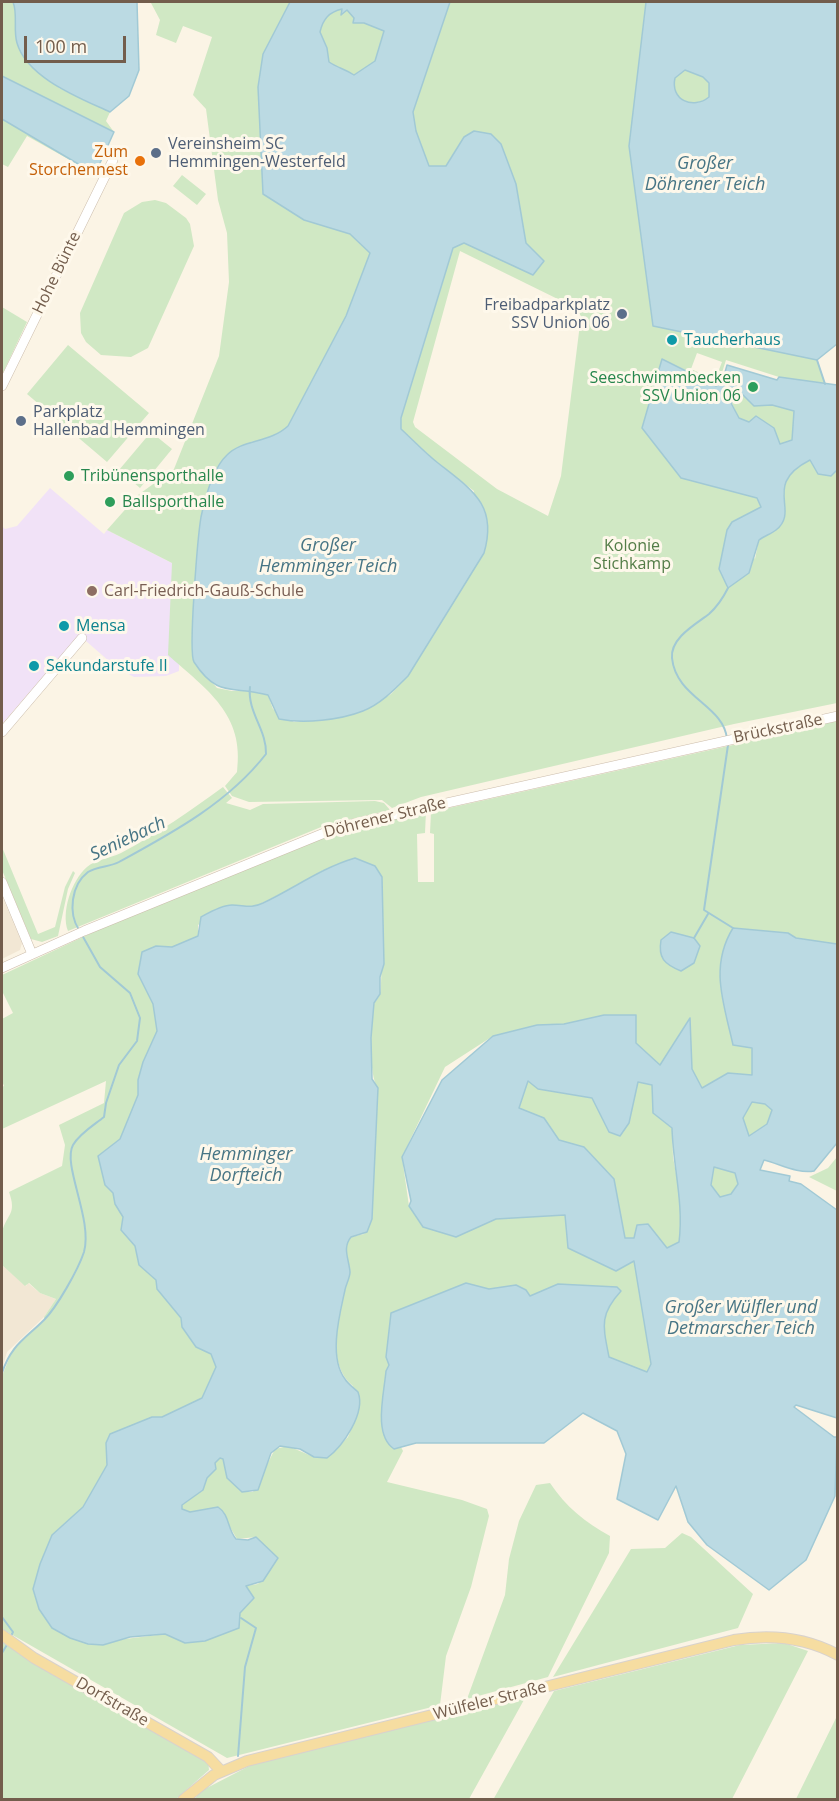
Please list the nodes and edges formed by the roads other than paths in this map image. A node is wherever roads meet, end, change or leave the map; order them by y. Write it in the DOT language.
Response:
graph roads {
  1 [pos="113,160"];
  2 [pos="2,386"];
  3 [pos="82,638"];
  4 [pos="837,716"];
  5 [pos="2,732"];
  6 [pos="719,742"];
  7 [pos="2,882"];
  8 [pos="32,954"];
  9 [pos="2,968"];
  10 [pos="2,1635"];
  11 [pos="837,1654"];
  12 [pos="222,1771"];
  13 [pos="183,1800"];
  1 -- 2 [label="street, Hohe Bünte"];
  3 -- 5 [label="street"];
  4 -- 6 [label="street, Brückstraße"];
  6 -- 8 [label="street, Döhrener Straße"];
  7 -- 8 [label="street"];
  8 -- 9 [label="street"];
  10 -- 12 [label="main road, Dorfstraße"];
  11 -- 12 [label="main road, Wülfeler Straße"];
  12 -- 13 [label="main road, Wülfeler Straße"];
}
